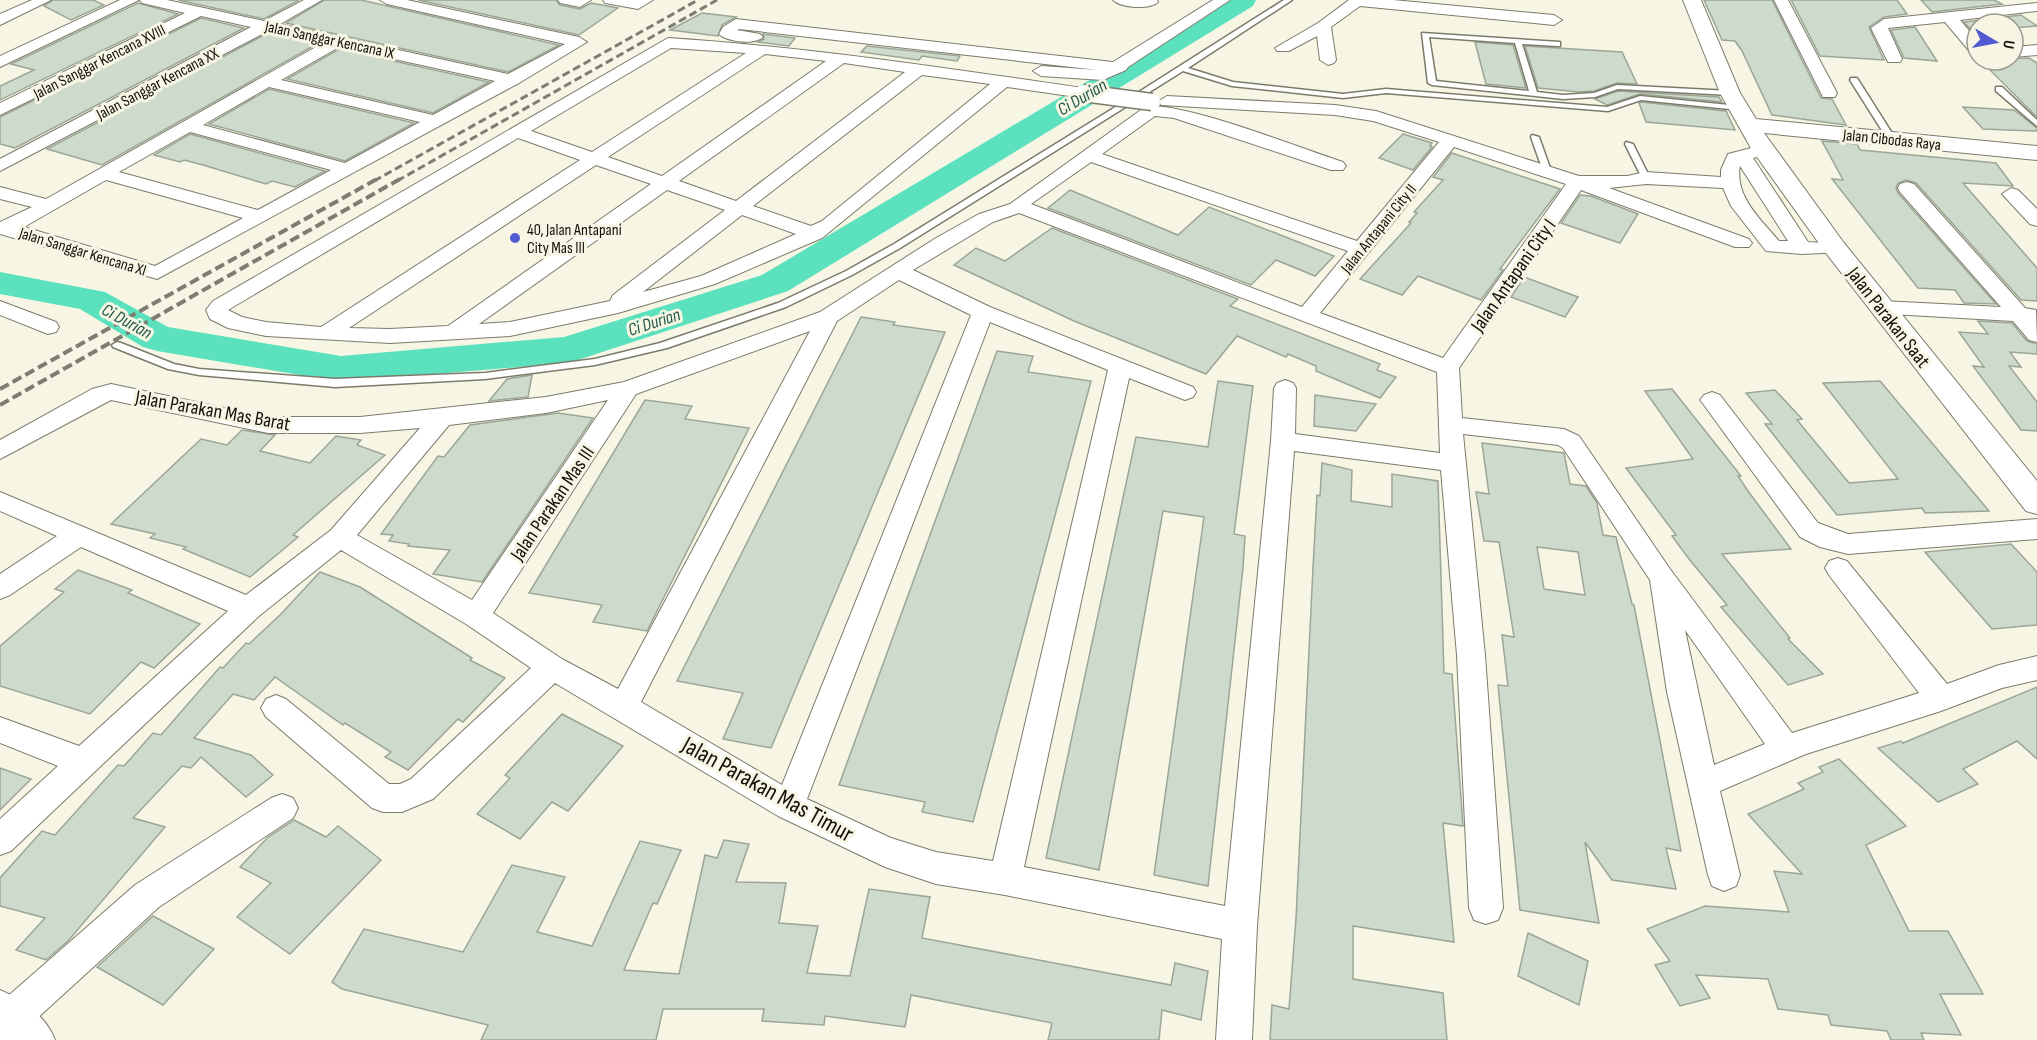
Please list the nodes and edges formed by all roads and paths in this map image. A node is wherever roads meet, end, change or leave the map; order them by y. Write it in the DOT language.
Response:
graph roads {
  1 [pos="44,0"];
  2 [pos="132,0"];
  3 [pos="147,0"];
  4 [pos="315,0"];
  5 [pos="387,0"];
  6 [pos="565,0"];
  7 [pos="584,0"];
  8 [pos="610,0"];
  9 [pos="646,0"];
  10 [pos="1120,0"];
  11 [pos="1223,0"];
  12 [pos="1289,0"];
  13 [pos="1358,0"];
  14 [pos="1552,0"];
  15 [pos="1692,0"];
  16 [pos="1781,0"];
  17 [pos="1153,1"];
  18 [pos="2037,7"];
  19 [pos="198,12"];
  20 [pos="1131,14"];
  21 [pos="1949,17"];
  22 [pos="0,20"];
  23 [pos="1554,20"];
  24 [pos="266,26"];
  25 [pos="1323,26"];
  26 [pos="1965,36"];
  27 [pos="338,40"];
  28 [pos="1518,41"];
  29 [pos="1557,41"];
  30 [pos="1283,48"];
  31 [pos="762,49"];
  32 [pos="841,58"];
  33 [pos="1894,59"];
  34 [pos="1328,60"];
  35 [pos="0,62"];
  36 [pos="1120,67"];
  37 [pos="919,69"];
  38 [pos="1183,69"];
  39 [pos="513,80"];
  40 [pos="1854,80"];
  41 [pos="268,82"];
  42 [pos="1002,83"];
  43 [pos="1999,90"];
  44 [pos="1829,93"];
  45 [pos="1534,94"];
  46 [pos="1280,106"];
  47 [pos="1739,109"];
  48 [pos="0,110"];
  49 [pos="438,121"];
  50 [pos="2037,124"];
  51 [pos="188,126"];
  52 [pos="518,132"];
  53 [pos="1252,136"];
  54 [pos="1535,136"];
  55 [pos="1891,138"];
  56 [pos="1450,140"];
  57 [pos="1629,144"];
  58 [pos="1753,152"];
  59 [pos="2037,153"];
  60 [pos="1089,155"];
  61 [pos="592,159"];
  62 [pos="0,166"];
  63 [pos="1337,166"];
  64 [pos="348,169"];
  65 [pos="1547,171"];
  66 [pos="104,174"];
  67 [pos="1646,178"];
  68 [pos="1577,182"];
  69 [pos="1626,182"];
  70 [pos="662,183"];
  71 [pos="1907,188"];
  72 [pos="1732,189"];
  73 [pos="0,193"];
  74 [pos="2011,194"];
  75 [pos="47,205"];
  76 [pos="1020,207"];
  77 [pos="736,209"];
  78 [pos="261,217"];
  79 [pos="2037,220"];
  80 [pos="4,228"];
  81 [pos="815,234"];
  82 [pos="1742,243"];
  83 [pos="1802,248"];
  84 [pos="1361,249"];
  85 [pos="1835,249"];
  86 [pos="898,271"];
  87 [pos="611,308"];
  88 [pos="1881,308"];
  89 [pos="983,312"];
  90 [pos="6,315"];
  91 [pos="1307,315"];
  92 [pos="2028,315"];
  93 [pos="828,317"];
  94 [pos="48,327"];
  95 [pos="455,331"];
  96 [pos="324,334"];
  97 [pos="2037,335"];
  98 [pos="117,345"];
  99 [pos="1120,368"];
  100 [pos="1448,368"];
  101 [pos="1285,388"];
  102 [pos="628,389"];
  103 [pos="1185,392"];
  104 [pos="1712,400"];
  105 [pos="442,418"];
  106 [pos="1452,425"];
  107 [pos="1283,441"];
  108 [pos="0,452"];
  109 [pos="1453,463"];
  110 [pos="0,501"];
  111 [pos="2037,503"];
  112 [pos="2037,529"];
  113 [pos="80,534"];
  114 [pos="339,537"];
  115 [pos="1838,568"];
  116 [pos="1661,576"];
  117 [pos="0,588"];
  118 [pos="249,608"];
  119 [pos="476,616"];
  120 [pos="552,668"];
  121 [pos="2037,668"];
  122 [pos="1941,699"];
  123 [pos="624,707"];
  124 [pos="276,708"];
  125 [pos="0,730"];
  126 [pos="1786,748"];
  127 [pos="82,761"];
  128 [pos="1703,784"];
  129 [pos="789,806"];
  130 [pos="282,808"];
  131 [pos="0,840"];
  132 [pos="1724,875"];
  133 [pos="1005,879"];
  134 [pos="1486,908"];
  135 [pos="1240,926"];
  136 [pos="14,1024"];
  137 [pos="1234,1040"];
  1 -- 22 [label="street"];
  2 -- 35 [label="street"];
  3 -- 19 [label="street, Jalan Sanggar Kencana IX"];
  4 -- 24 [label="street, Jalan Sanggar Kencana XX"];
  5 -- 39 [label="street"];
  6 -- 7 [label="street"];
  8 -- 9 [label="street"];
  10 -- 17 [label="street"];
  11 -- 36 [label="street"];
  12 -- 38 [label="lane"];
  13 -- 23 [label="street"];
  13 -- 25 [label="street"];
  14 -- 23 [label="street"];
  15 -- 47 [label="street, Jalan Parakan Saat"];
  16 -- 44 [label="street"];
  17 -- 20 [label="street"];
  18 -- 21 [label="street"];
  19 -- 24 [label="street, Jalan Sanggar Kencana IX"];
  19 -- 48 [label="street, Jalan Sanggar Kencana XVIII"];
  21 -- 26 [label="street"];
  21 -- 33 [label="street"];
  23 -- 29 [label="street"];
  24 -- 27 [label="street, Jalan Sanggar Kencana IX"];
  24 -- 62 [label="street, Jalan Sanggar Kencana XX"];
  25 -- 30 [label="street"];
  25 -- 34 [label="street"];
  27 -- 39 [label="street, Jalan Sanggar Kencana IX"];
  27 -- 41 [label="street"];
  28 -- 29 [label="lane"];
  28 -- 45 [label="lane"];
  28 -- 45 [label="lane"];
  31 -- 32 [label="street"];
  31 -- 52 [label="street"];
  31 -- 61 [label="street"];
  32 -- 37 [label="street"];
  32 -- 70 [label="street"];
  36 -- 36 [label="street"];
  37 -- 42 [label="street"];
  37 -- 77 [label="street"];
  38 -- 47 [label="lane"];
  38 -- 98 [label="lane"];
  39 -- 49 [label="street"];
  40 -- 55 [label="lane"];
  41 -- 49 [label="street"];
  41 -- 51 [label="street"];
  42 -- 46 [label="street, bridge"];
  42 -- 81 [label="street"];
  43 -- 50 [label="lane"];
  45 -- 47 [label="lane"];
  46 -- 53 [label="street"];
  46 -- 56 [label="street"];
  47 -- 55 [label="street, Jalan Cibodas Raya"];
  47 -- 58 [label="street, Jalan Parakan Saat"];
  49 -- 64 [label="street"];
  51 -- 64 [label="street"];
  51 -- 66 [label="street"];
  52 -- 61 [label="street"];
  52 -- 96 [label="street"];
  53 -- 60 [label="street"];
  53 -- 63 [label="street"];
  54 -- 65 [label="lane"];
  55 -- 59 [label="street, Jalan Cibodas Raya"];
  56 -- 65 [label="street"];
  56 -- 84 [label="street, Jalan Antapani City II"];
  57 -- 67 [label="lane"];
  58 -- 72 [label="street"];
  58 -- 83 [label="street"];
  58 -- 85 [label="street, Jalan Parakan Saat"];
  60 -- 76 [label="street"];
  60 -- 84 [label="street"];
  61 -- 70 [label="street"];
  61 -- 96 [label="street"];
  64 -- 78 [label="street"];
  65 -- 68 [label="street"];
  66 -- 75 [label="street"];
  66 -- 78 [label="street"];
  67 -- 69 [label="street"];
  67 -- 72 [label="street"];
  68 -- 69 [label="street"];
  68 -- 82 [label="street"];
  68 -- 100 [label="street, Jalan Antapani City I"];
  69 -- 72 [label="street"];
  70 -- 77 [label="street"];
  70 -- 95 [label="street"];
  71 -- 92 [label="street"];
  72 -- 83 [label="street"];
  73 -- 75 [label="street"];
  74 -- 79 [label="street"];
  75 -- 80 [label="street"];
  76 -- 86 [label="street, Jalan Parakan Mas Barat"];
  76 -- 91 [label="street"];
  77 -- 81 [label="street"];
  77 -- 87 [label="street"];
  78 -- 80 [label="street, Jalan Sanggar Kencana XI"];
  81 -- 87 [label="street"];
  83 -- 85 [label="street"];
  84 -- 91 [label="street, Jalan Antapani City II"];
  85 -- 88 [label="street, Jalan Parakan Saat"];
  86 -- 89 [label="street"];
  86 -- 93 [label="street, Jalan Parakan Mas Barat"];
  87 -- 95 [label="street"];
  88 -- 92 [label="street"];
  88 -- 111 [label="street, Jalan Parakan Saat"];
  89 -- 99 [label="street"];
  89 -- 129 [label="street"];
  90 -- 94 [label="street"];
  91 -- 100 [label="street"];
  92 -- 97 [label="street"];
  93 -- 102 [label="street, Jalan Parakan Mas Barat"];
  93 -- 123 [label="street"];
  95 -- 96 [label="street"];
  99 -- 103 [label="street"];
  99 -- 133 [label="street"];
  100 -- 106 [label="street"];
  101 -- 107 [label="street"];
  102 -- 105 [label="street, Jalan Parakan Mas Barat"];
  102 -- 119 [label="street, Jalan Parakan Mas III"];
  104 -- 112 [label="street"];
  105 -- 108 [label="street, Jalan Parakan Mas Barat"];
  105 -- 114 [label="street"];
  106 -- 109 [label="street"];
  106 -- 116 [label="street"];
  107 -- 109 [label="street"];
  107 -- 135 [label="street"];
  109 -- 134 [label="street"];
  110 -- 113 [label="street"];
  113 -- 117 [label="street"];
  113 -- 118 [label="street"];
  114 -- 118 [label="street"];
  114 -- 119 [label="street, Jalan Parakan Mas Timur"];
  115 -- 122 [label="street"];
  116 -- 126 [label="street"];
  116 -- 128 [label="street"];
  118 -- 127 [label="street"];
  119 -- 120 [label="street, Jalan Parakan Mas Timur"];
  120 -- 123 [label="street, Jalan Parakan Mas Timur"];
  120 -- 124 [label="street"];
  121 -- 122 [label="street"];
  122 -- 126 [label="street"];
  123 -- 129 [label="street, Jalan Parakan Mas Timur"];
  125 -- 127 [label="street"];
  126 -- 128 [label="street"];
  127 -- 131 [label="street"];
  128 -- 132 [label="street"];
  129 -- 133 [label="street, Jalan Parakan Mas Timur"];
  130 -- 136 [label="street"];
  133 -- 135 [label="street, Jalan Parakan Mas Timur"];
  135 -- 137 [label="street"];
}
